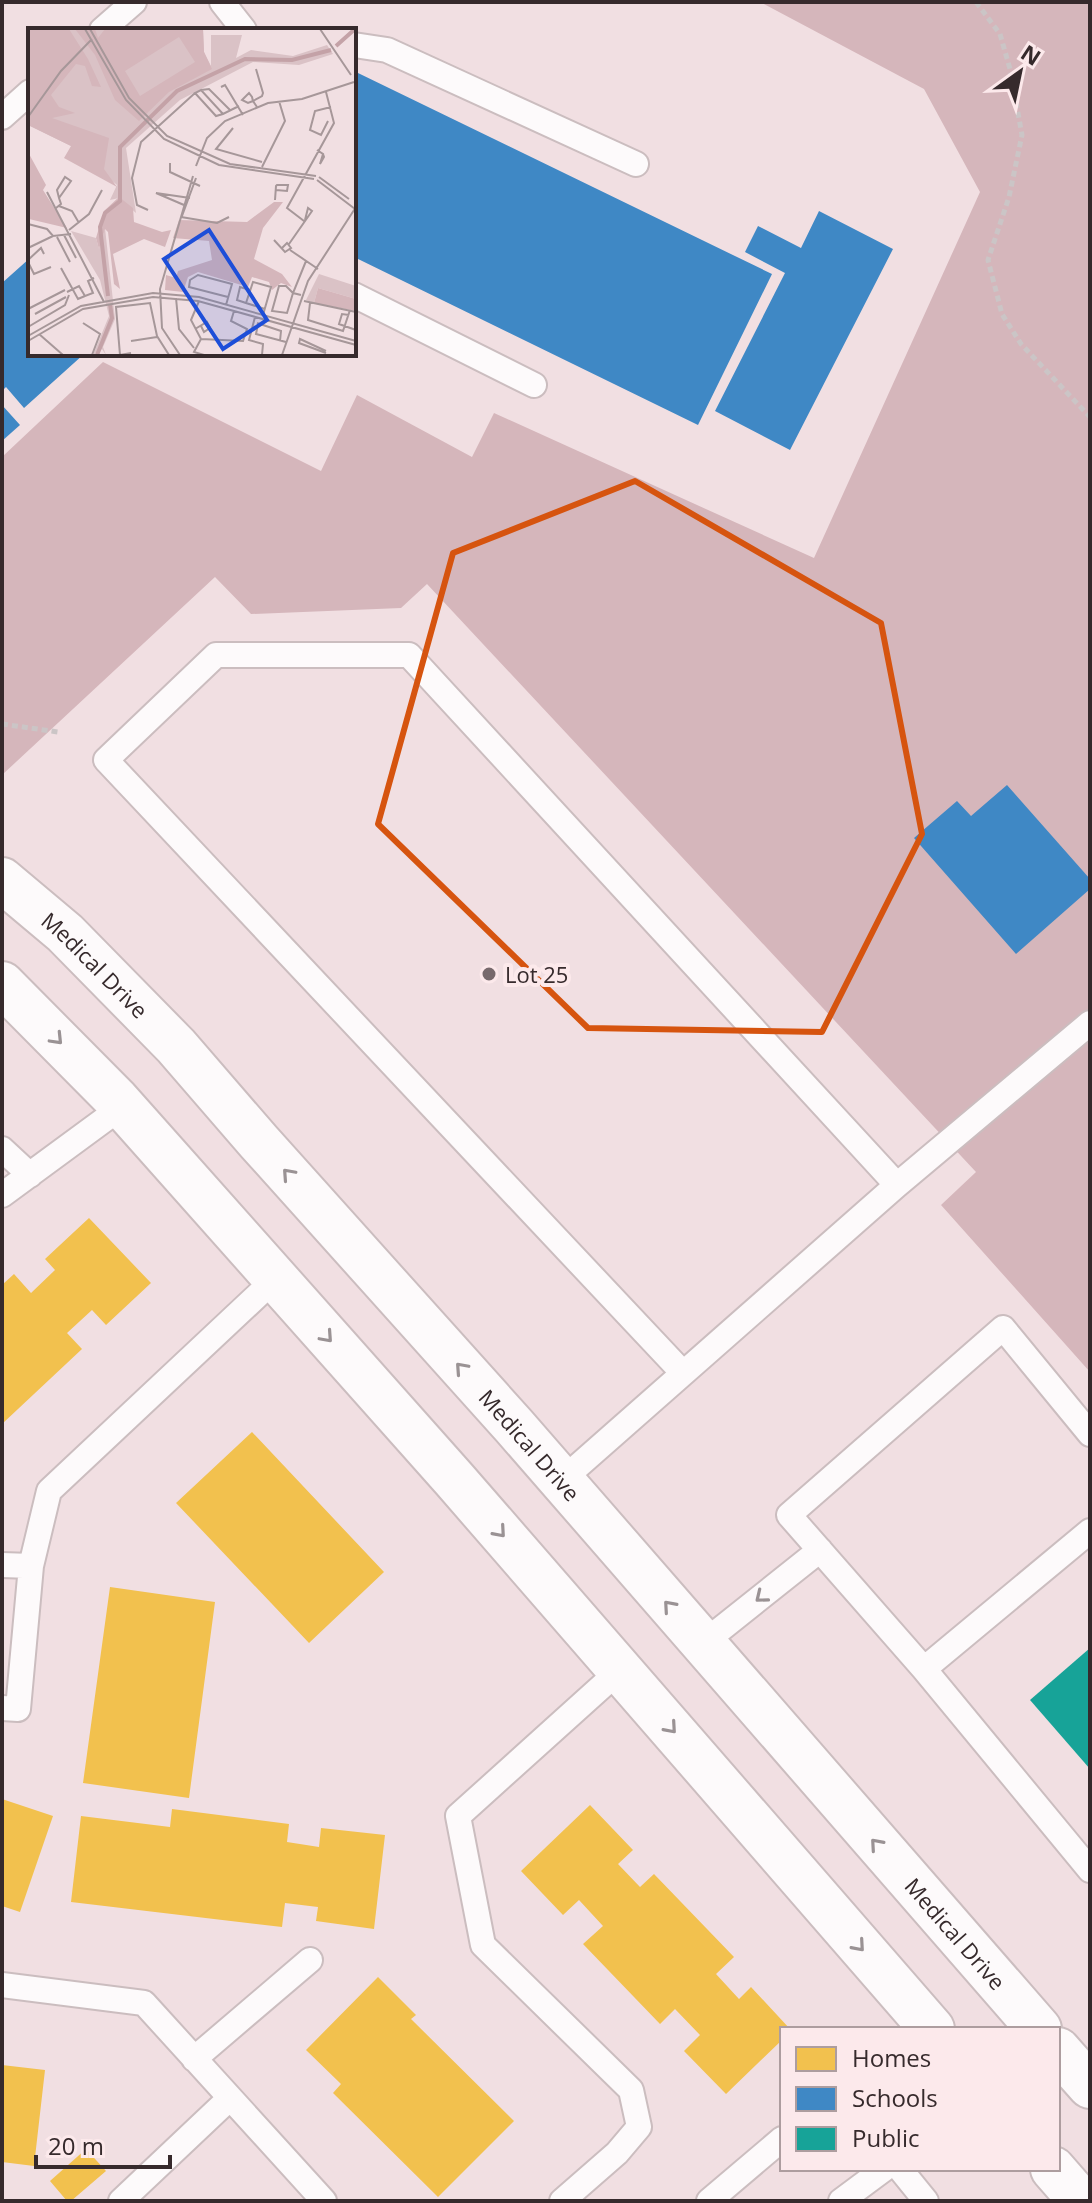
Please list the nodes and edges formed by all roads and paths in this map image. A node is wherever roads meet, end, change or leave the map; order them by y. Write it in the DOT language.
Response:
graph roads {
  1 [pos="134,2"];
  2 [pos="222,2"];
  3 [pos="976,2"];
  4 [pos="104,28"];
  5 [pos="242,28"];
  6 [pos="356,45"];
  7 [pos="28,94"];
  8 [pos="2,117"];
  9 [pos="636,164"];
  10 [pos="356,296"];
  11 [pos="534,385"];
  12 [pos="1090,417"];
  13 [pos="2,724"];
  14 [pos="58,732"];
  15 [pos="2,880"];
  16 [pos="2,984"];
  17 [pos="1090,1023"];
  18 [pos="123,1106"];
  19 [pos="2,1149"];
  20 [pos="30,1175"];
  21 [pos="897,1185"];
  22 [pos="2,1195"];
  23 [pos="275,1279"];
  24 [pos="683,1373"];
  25 [pos="1090,1434"];
  26 [pos="561,1481"];
  27 [pos="1090,1531"];
  28 [pos="820,1550"];
  29 [pos="2,1565"];
  30 [pos="31,1566"];
  31 [pos="702,1644"];
  32 [pos="924,1669"];
  33 [pos="620,1670"];
  34 [pos="2,1708"];
  35 [pos="1090,1870"];
  36 [pos="310,1960"];
  37 [pos="2,1985"];
  38 [pos="923,2026"];
  39 [pos="1037,2027"];
  40 [pos="194,2059"];
  41 [pos="230,2098"];
  42 [pos="780,2141"];
  43 [pos="881,2171"];
  44 [pos="902,2171"];
  45 [pos="1055,2171"];
  46 [pos="121,2201"];
  47 [pos="324,2201"];
  48 [pos="562,2201"];
  49 [pos="709,2201"];
  50 [pos="841,2201"];
  51 [pos="926,2201"];
  52 [pos="1081,2201"];
  1 -- 4 [label="lane"];
  2 -- 5 [label="lane"];
  3 -- 12 [label="path"];
  6 -- 9 [label="lane"];
  7 -- 8 [label="lane"];
  10 -- 11 [label="lane"];
  13 -- 14 [label="path"];
  26 -- 15 [label="street, Medical Drive, one-way"];
  16 -- 18 [label="street, one-way"];
  17 -- 21 [label="lane"];
  18 -- 20 [label="lane"];
  18 -- 23 [label="street"];
  19 -- 20 [label="lane"];
  20 -- 22 [label="lane"];
  21 -- 24 [label="lane"];
  21 -- 24 [label="lane"];
  23 -- 30 [label="lane"];
  23 -- 33 [label="street, one-way"];
  24 -- 26 [label="lane"];
  25 -- 28 [label="lane"];
  31 -- 26 [label="street, Medical Drive, one-way"];
  27 -- 32 [label="lane"];
  28 -- 31 [label="lane, one-way"];
  28 -- 32 [label="lane"];
  29 -- 30 [label="lane"];
  30 -- 34 [label="lane"];
  39 -- 31 [label="street, Medical Drive, one-way"];
  32 -- 35 [label="lane"];
  33 -- 38 [label="street, one-way"];
  33 -- 48 [label="lane"];
  36 -- 40 [label="lane"];
  37 -- 40 [label="lane"];
  40 -- 41 [label="lane"];
  41 -- 46 [label="lane"];
  41 -- 47 [label="lane"];
  42 -- 49 [label="lane"];
  43 -- 50 [label="lane"];
  44 -- 51 [label="lane"];
  45 -- 52 [label="street"];
}
